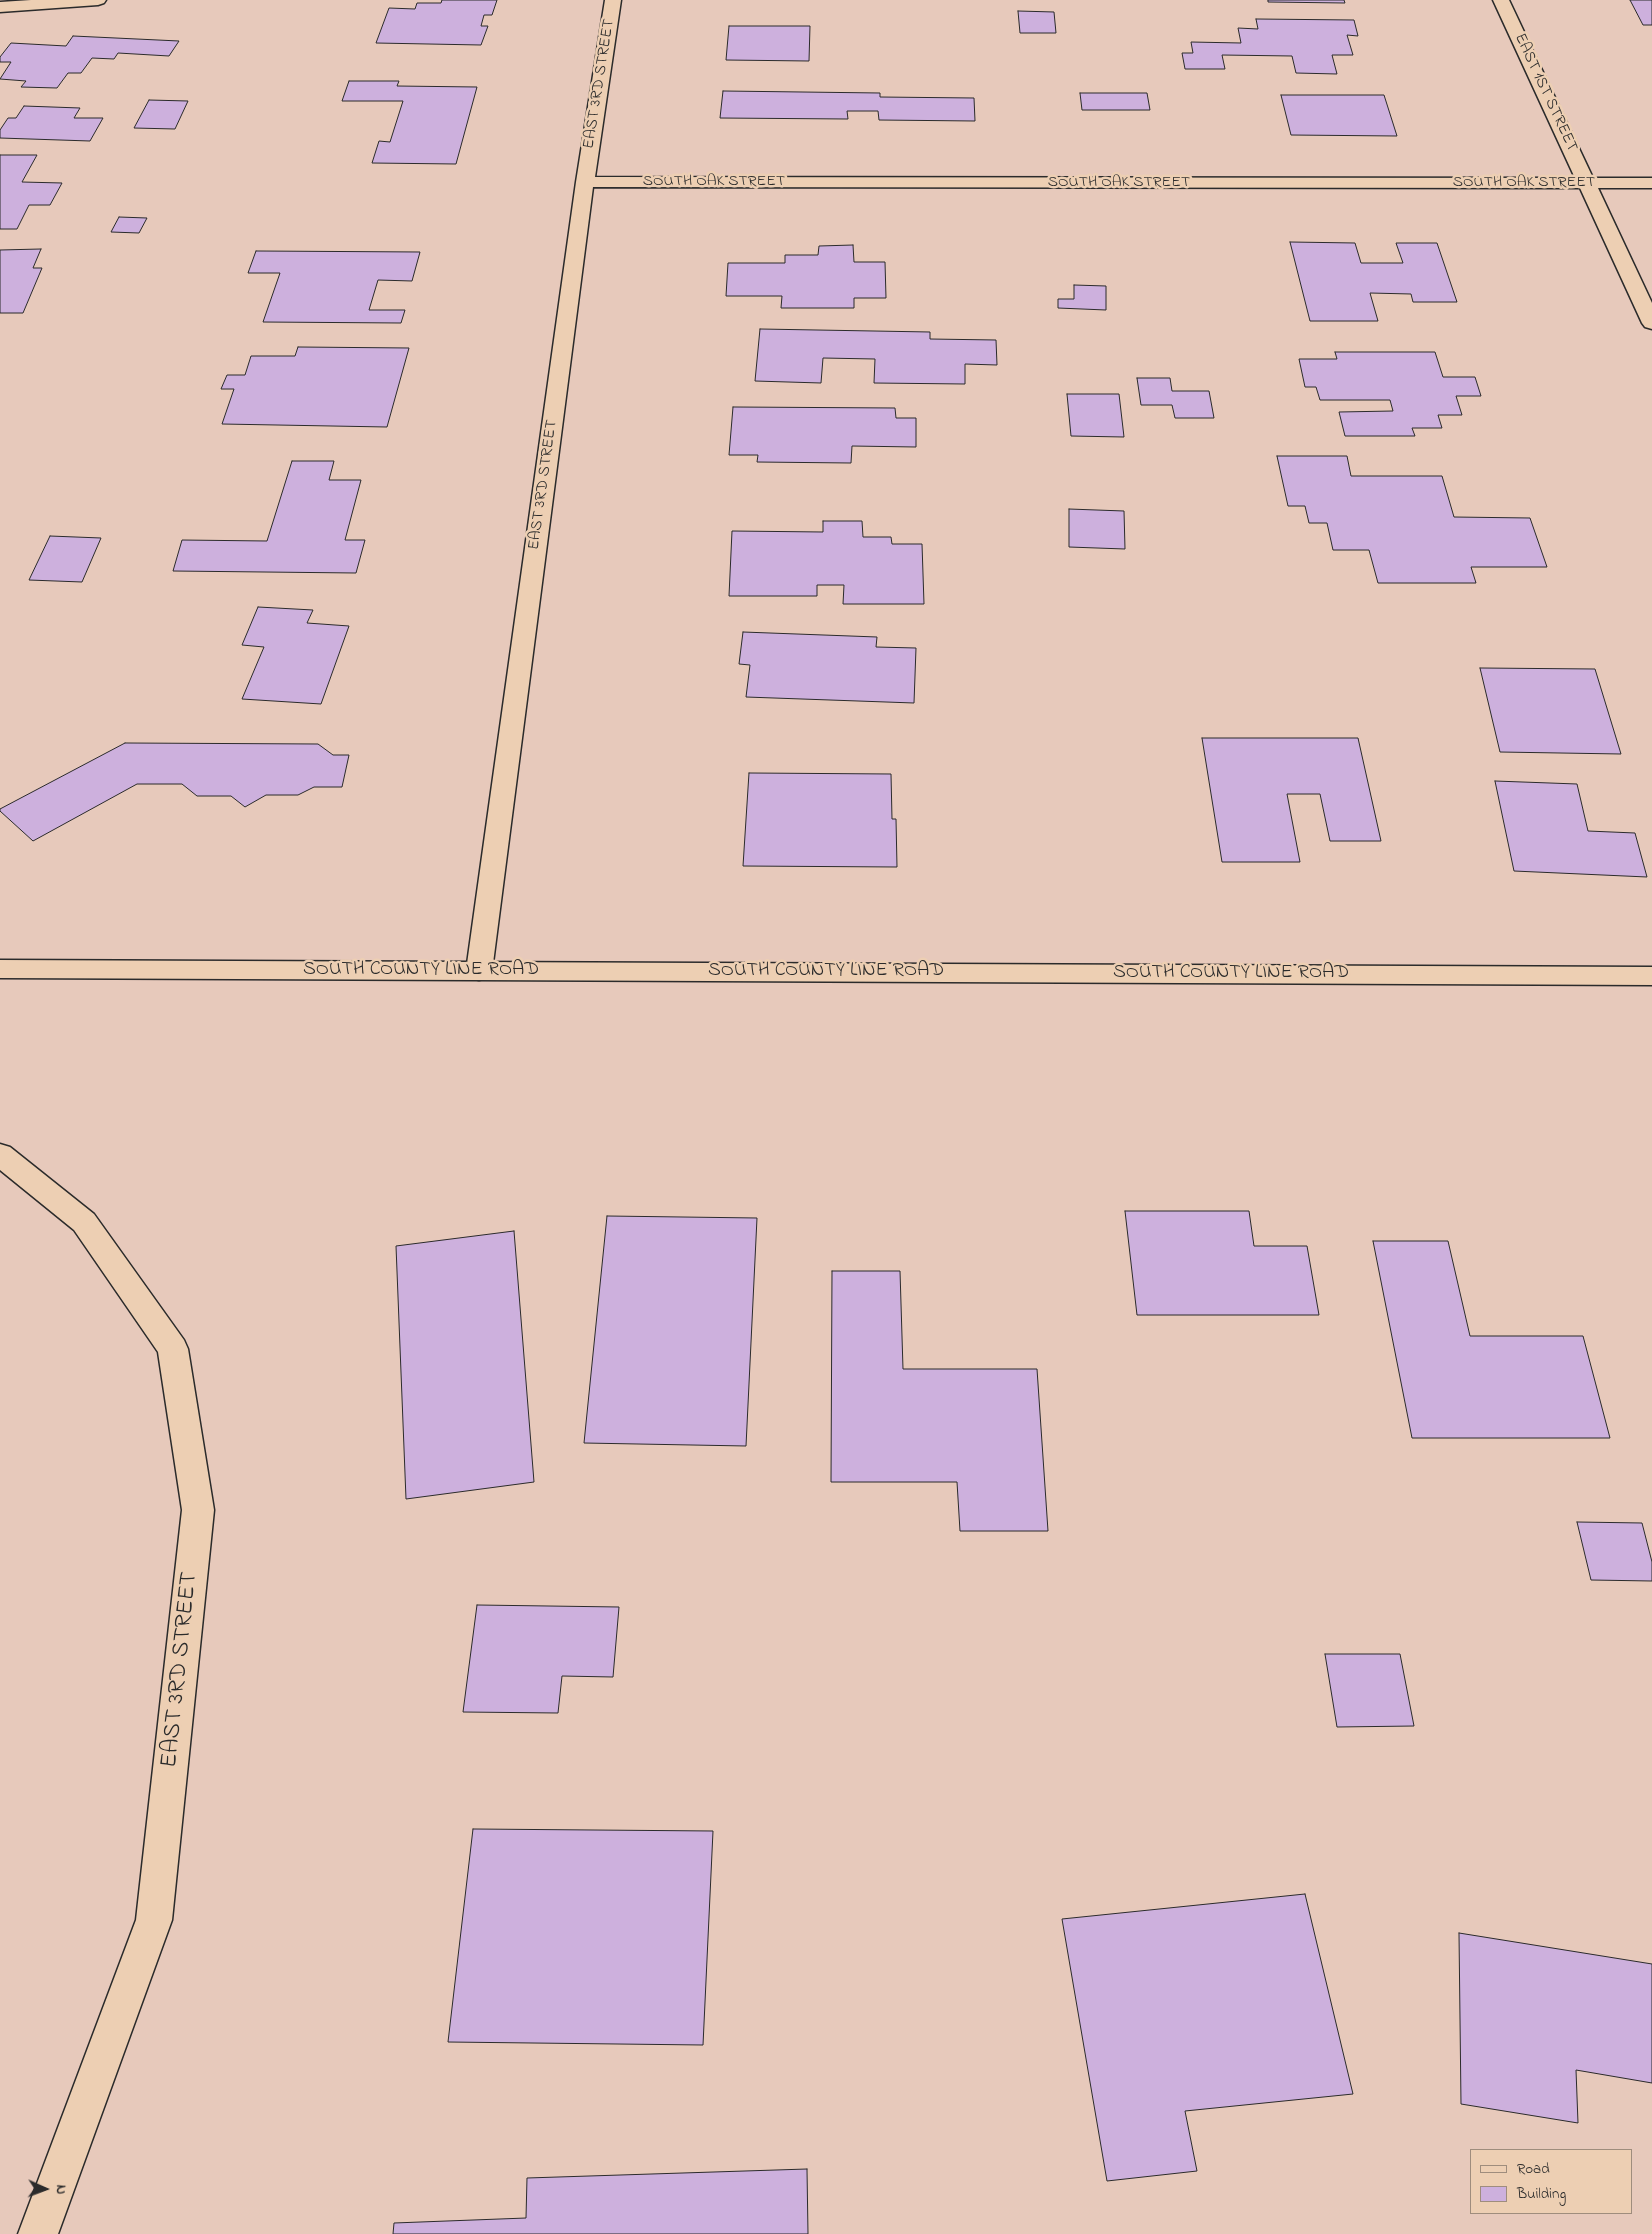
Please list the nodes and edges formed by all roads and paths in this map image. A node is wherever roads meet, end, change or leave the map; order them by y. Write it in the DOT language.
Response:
graph roads {
  1 [pos="98,0"];
  2 [pos="613,0"];
  3 [pos="1501,0"];
  4 [pos="0,7"];
  5 [pos="585,182"];
  6 [pos="1588,183"];
  7 [pos="1652,183"];
  8 [pos="1652,323"];
  9 [pos="0,969"];
  10 [pos="479,971"];
  11 [pos="1652,976"];
  12 [pos="0,1155"];
  13 [pos="38,2234"];
  1 -- 4 [label="street"];
  2 -- 5 [label="street, EAST 3RD STREET"];
  3 -- 6 [label="street, EAST 1ST STREET"];
  5 -- 6 [label="street, SOUTH OAK STREET"];
  5 -- 10 [label="street, EAST 3RD STREET"];
  6 -- 7 [label="street, SOUTH OAK STREET"];
  6 -- 8 [label="street, EAST 1ST STREET"];
  9 -- 10 [label="street, SOUTH COUNTY LINE ROAD"];
  10 -- 11 [label="street, SOUTH COUNTY LINE ROAD"];
  12 -- 13 [label="street, EAST 3RD STREET"];
}
